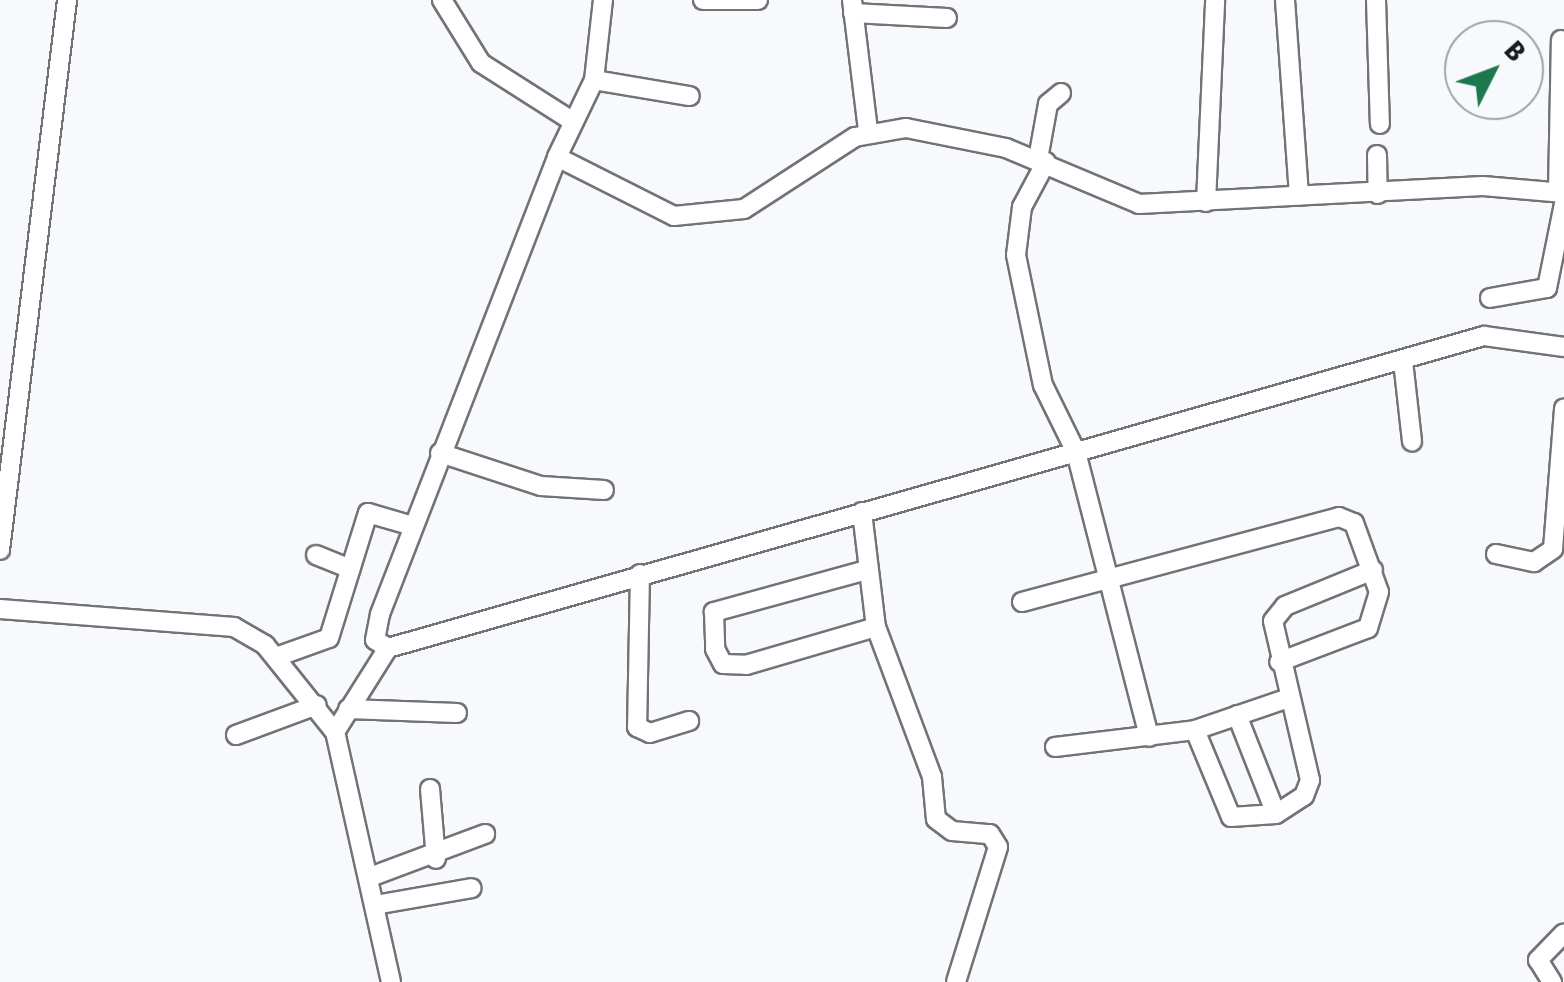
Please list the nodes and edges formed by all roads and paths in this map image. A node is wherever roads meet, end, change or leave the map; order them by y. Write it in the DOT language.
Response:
graph roads {
  1 [pos="67,0"];
  2 [pos="442,0"];
  3 [pos="603,0"];
  4 [pos="704,0"];
  5 [pos="758,0"];
  6 [pos="1214,0"];
  7 [pos="1286,0"];
  8 [pos="1376,0"];
  9 [pos="853,6"];
  10 [pos="947,18"];
  11 [pos="1560,40"];
  12 [pos="594,80"];
  13 [pos="1060,93"];
  14 [pos="690,96"];
  15 [pos="572,121"];
  16 [pos="1380,124"];
  17 [pos="868,130"];
  18 [pos="1377,155"];
  19 [pos="557,157"];
  20 [pos="1042,161"];
  21 [pos="1378,194"];
  22 [pos="1299,195"];
  23 [pos="1562,196"];
  24 [pos="1206,202"];
  25 [pos="1490,298"];
  26 [pos="1564,347"];
  27 [pos="1403,361"];
  28 [pos="1564,408"];
  29 [pos="1412,441"];
  30 [pos="1076,452"];
  31 [pos="440,453"];
  32 [pos="604,490"];
  33 [pos="862,512"];
  34 [pos="414,526"];
  35 [pos="0,550"];
  36 [pos="1496,554"];
  37 [pos="316,555"];
  38 [pos="350,570"];
  39 [pos="1373,570"];
  40 [pos="862,571"];
  41 [pos="640,574"];
  42 [pos="1108,578"];
  43 [pos="1022,602"];
  44 [pos="0,609"];
  45 [pos="876,627"];
  46 [pos="388,648"];
  47 [pos="276,657"];
  48 [pos="1279,662"];
  49 [pos="1288,698"];
  50 [pos="317,705"];
  51 [pos="348,710"];
  52 [pos="457,713"];
  53 [pos="1237,715"];
  54 [pos="688,721"];
  55 [pos="1195,730"];
  56 [pos="335,732"];
  57 [pos="236,734"];
  58 [pos="1148,738"];
  59 [pos="1054,747"];
  60 [pos="430,789"];
  61 [pos="1276,814"];
  62 [pos="485,834"];
  63 [pos="436,858"];
  64 [pos="370,876"];
  65 [pos="472,888"];
  66 [pos="375,905"];
  67 [pos="1564,932"];
  68 [pos="391,982"];
  69 [pos="956,982"];
  70 [pos="1552,982"];
  1 -- 35 [label="street"];
  2 -- 15 [label="street"];
  3 -- 12 [label="street"];
  4 -- 5 [label="street"];
  6 -- 24 [label="street"];
  7 -- 22 [label="street"];
  8 -- 16 [label="street"];
  9 -- 10 [label="street"];
  9 -- 17 [label="street"];
  11 -- 23 [label="street"];
  12 -- 14 [label="street"];
  12 -- 15 [label="street"];
  13 -- 20 [label="street"];
  15 -- 19 [label="street"];
  17 -- 19 [label="street"];
  17 -- 20 [label="street"];
  18 -- 21 [label="street"];
  19 -- 31 [label="street"];
  20 -- 24 [label="street"];
  20 -- 30 [label="street"];
  21 -- 22 [label="street"];
  21 -- 23 [label="street"];
  22 -- 24 [label="street"];
  23 -- 25 [label="street"];
  26 -- 27 [label="street"];
  27 -- 29 [label="street"];
  27 -- 30 [label="street"];
  28 -- 36 [label="street"];
  30 -- 33 [label="street"];
  30 -- 42 [label="street"];
  31 -- 32 [label="street"];
  31 -- 34 [label="street"];
  33 -- 40 [label="street"];
  33 -- 41 [label="street"];
  34 -- 38 [label="street"];
  34 -- 46 [label="street"];
  37 -- 38 [label="street"];
  38 -- 47 [label="street"];
  39 -- 42 [label="street"];
  39 -- 48 [label="street"];
  39 -- 48 [label="street"];
  40 -- 45 [label="street"];
  40 -- 45 [label="street"];
  41 -- 46 [label="street"];
  41 -- 54 [label="street"];
  42 -- 43 [label="street"];
  42 -- 58 [label="street"];
  44 -- 47 [label="street"];
  45 -- 69 [label="street"];
  46 -- 51 [label="street"];
  47 -- 50 [label="street"];
  48 -- 49 [label="street"];
  49 -- 53 [label="street"];
  49 -- 61 [label="street"];
  50 -- 56 [label="street"];
  50 -- 57 [label="street"];
  51 -- 52 [label="street"];
  51 -- 56 [label="street"];
  53 -- 55 [label="street"];
  53 -- 61 [label="street"];
  55 -- 58 [label="street"];
  55 -- 61 [label="street"];
  56 -- 64 [label="street"];
  58 -- 59 [label="street"];
  60 -- 63 [label="street"];
  62 -- 63 [label="street"];
  63 -- 64 [label="street"];
  64 -- 66 [label="street"];
  65 -- 66 [label="street"];
  66 -- 68 [label="street"];
  67 -- 70 [label="street"];
}
